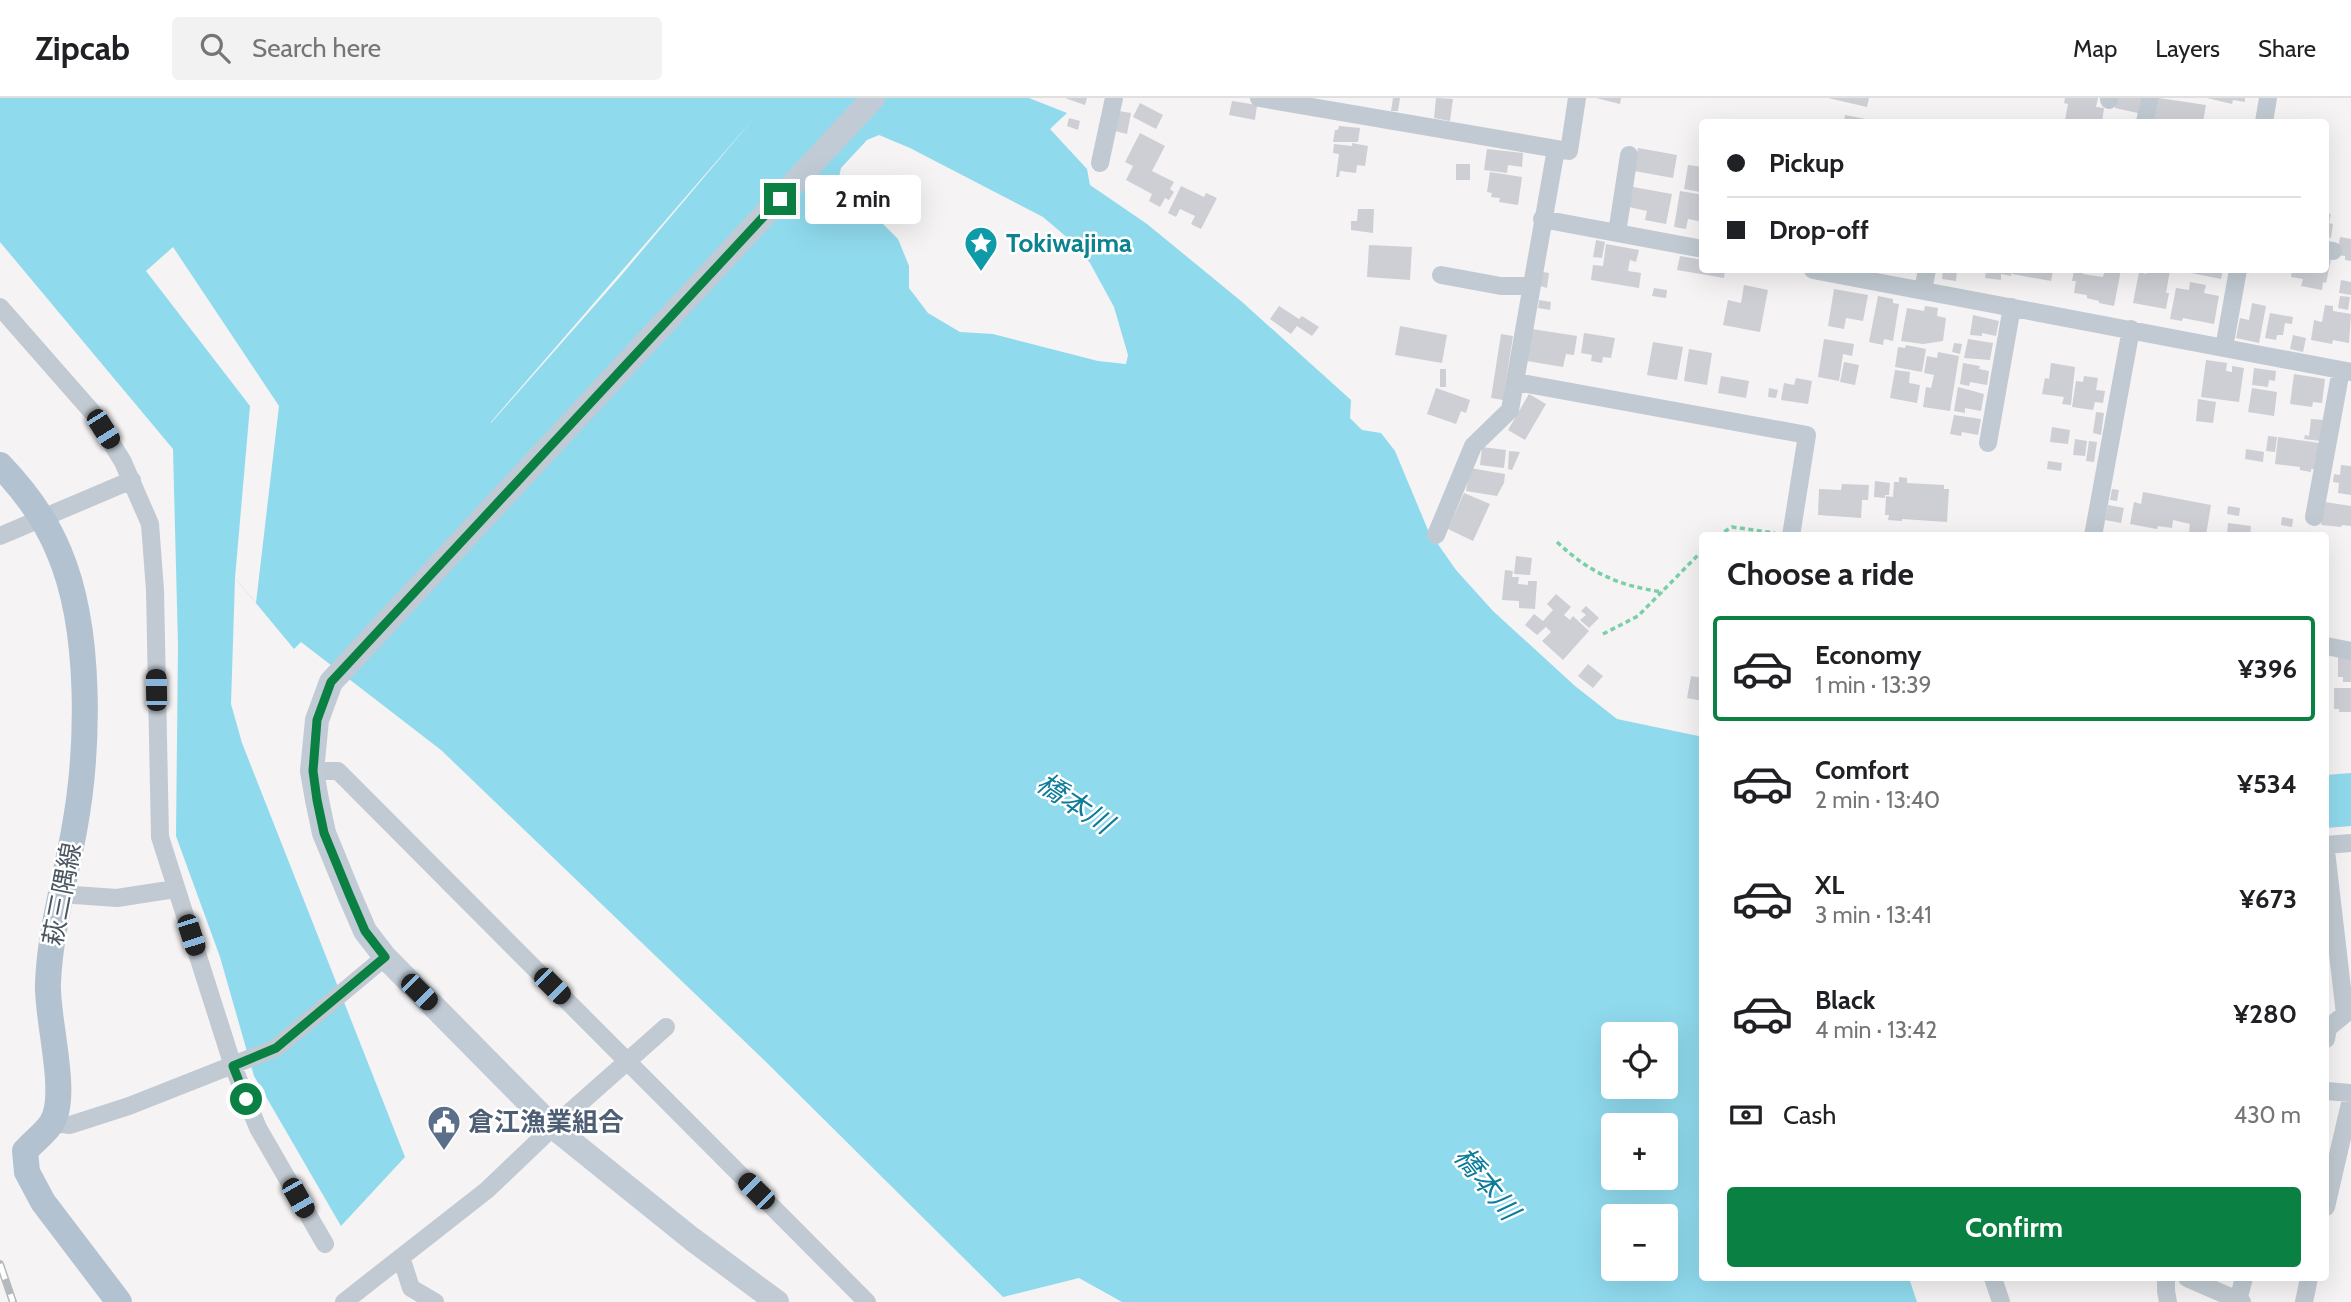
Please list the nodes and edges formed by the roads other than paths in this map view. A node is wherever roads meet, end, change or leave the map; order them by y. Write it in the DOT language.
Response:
graph roads {
  1 [pos="873,98"];
  2 [pos="1114,98"];
  3 [pos="1259,98"];
  4 [pos="1577,98"];
  5 [pos="2150,98"];
  6 [pos="2268,98"];
  7 [pos="2146,119"];
  8 [pos="2264,119"];
  9 [pos="1556,149"];
  10 [pos="1629,155"];
  11 [pos="1100,163"];
  12 [pos="1542,219"];
  13 [pos="1617,233"];
  14 [pos="1699,248"];
  15 [pos="1830,273"];
  16 [pos="1926,273"];
  17 [pos="2237,273"];
  18 [pos="1441,275"];
  19 [pos="1531,286"];
  20 [pos="1923,290"];
  21 [pos="0,307"];
  22 [pos="2012,307"];
  23 [pos="2131,329"];
  24 [pos="2224,348"];
  25 [pos="2346,371"];
  26 [pos="1516,382"];
  27 [pos="1988,443"];
  28 [pos="0,465"];
  29 [pos="132,480"];
  30 [pos="2314,517"];
  31 [pos="43,520"];
  32 [pos="1792,532"];
  33 [pos="2094,532"];
  34 [pos="1436,535"];
  35 [pos="0,536"];
  36 [pos="2350,645"];
  37 [pos="2329,646"];
  38 [pos="313,771"];
  39 [pos="2351,844"];
  40 [pos="2329,845"];
  41 [pos="2329,877"];
  42 [pos="175,888"];
  43 [pos="60,894"];
  44 [pos="385,957"];
  45 [pos="666,1027"];
  46 [pos="2329,1027"];
  47 [pos="627,1061"];
  48 [pos="233,1066"];
  49 [pos="2329,1091"];
  50 [pos="2351,1093"];
  51 [pos="2351,1099"];
  52 [pos="52,1123"];
  53 [pos="553,1127"];
  54 [pos="2329,1194"];
  55 [pos="325,1244"];
  56 [pos="401,1257"];
  57 [pos="1994,1281"];
  58 [pos="2166,1281"];
  59 [pos="2194,1281"];
  60 [pos="2243,1281"];
  61 [pos="2308,1281"];
  62 [pos="2240,1301"];
  63 [pos="119,1302"];
  64 [pos="344,1302"];
  65 [pos="435,1302"];
  66 [pos="777,1302"];
  67 [pos="867,1302"];
  68 [pos="2001,1302"];
  69 [pos="2168,1302"];
  70 [pos="2304,1302"];
  1 -- 38 [label="street"];
  2 -- 11 [label="street"];
  3 -- 9 [label="street"];
  4 -- 9 [label="street"];
  5 -- 7 [label="street"];
  6 -- 8 [label="street"];
  9 -- 12 [label="street"];
  10 -- 13 [label="street"];
  12 -- 13 [label="street"];
  12 -- 19 [label="street"];
  13 -- 14 [label="street"];
  15 -- 20 [label="street"];
  16 -- 20 [label="street"];
  17 -- 24 [label="street"];
  18 -- 19 [label="street"];
  19 -- 26 [label="street"];
  20 -- 22 [label="street"];
  21 -- 29 [label="street"];
  22 -- 23 [label="street"];
  22 -- 27 [label="street"];
  23 -- 24 [label="street"];
  23 -- 33 [label="street"];
  24 -- 25 [label="street"];
  25 -- 30 [label="street"];
  26 -- 32 [label="street"];
  26 -- 34 [label="street"];
  28 -- 31 [label="main road, 萩三隅線"];
  29 -- 31 [label="street"];
  29 -- 42 [label="street"];
  31 -- 35 [label="street"];
  31 -- 43 [label="main road, 萩三隅線"];
  36 -- 37 [label="street"];
  38 -- 44 [label="street"];
  38 -- 47 [label="street"];
  39 -- 40 [label="street"];
  41 -- 46 [label="street"];
  42 -- 43 [label="street"];
  42 -- 48 [label="street"];
  43 -- 52 [label="main road, 萩三隅線"];
  44 -- 48 [label="street"];
  44 -- 53 [label="street"];
  45 -- 47 [label="street"];
  47 -- 53 [label="street"];
  47 -- 67 [label="street"];
  48 -- 52 [label="street"];
  48 -- 55 [label="street"];
  49 -- 50 [label="street"];
  51 -- 54 [label="street"];
  52 -- 63 [label="main road"];
  53 -- 56 [label="street"];
  53 -- 66 [label="street"];
  56 -- 64 [label="street"];
  56 -- 65 [label="street"];
  57 -- 68 [label="street"];
  58 -- 69 [label="street"];
  59 -- 62 [label="street"];
  60 -- 62 [label="street"];
  61 -- 70 [label="street"];
}
